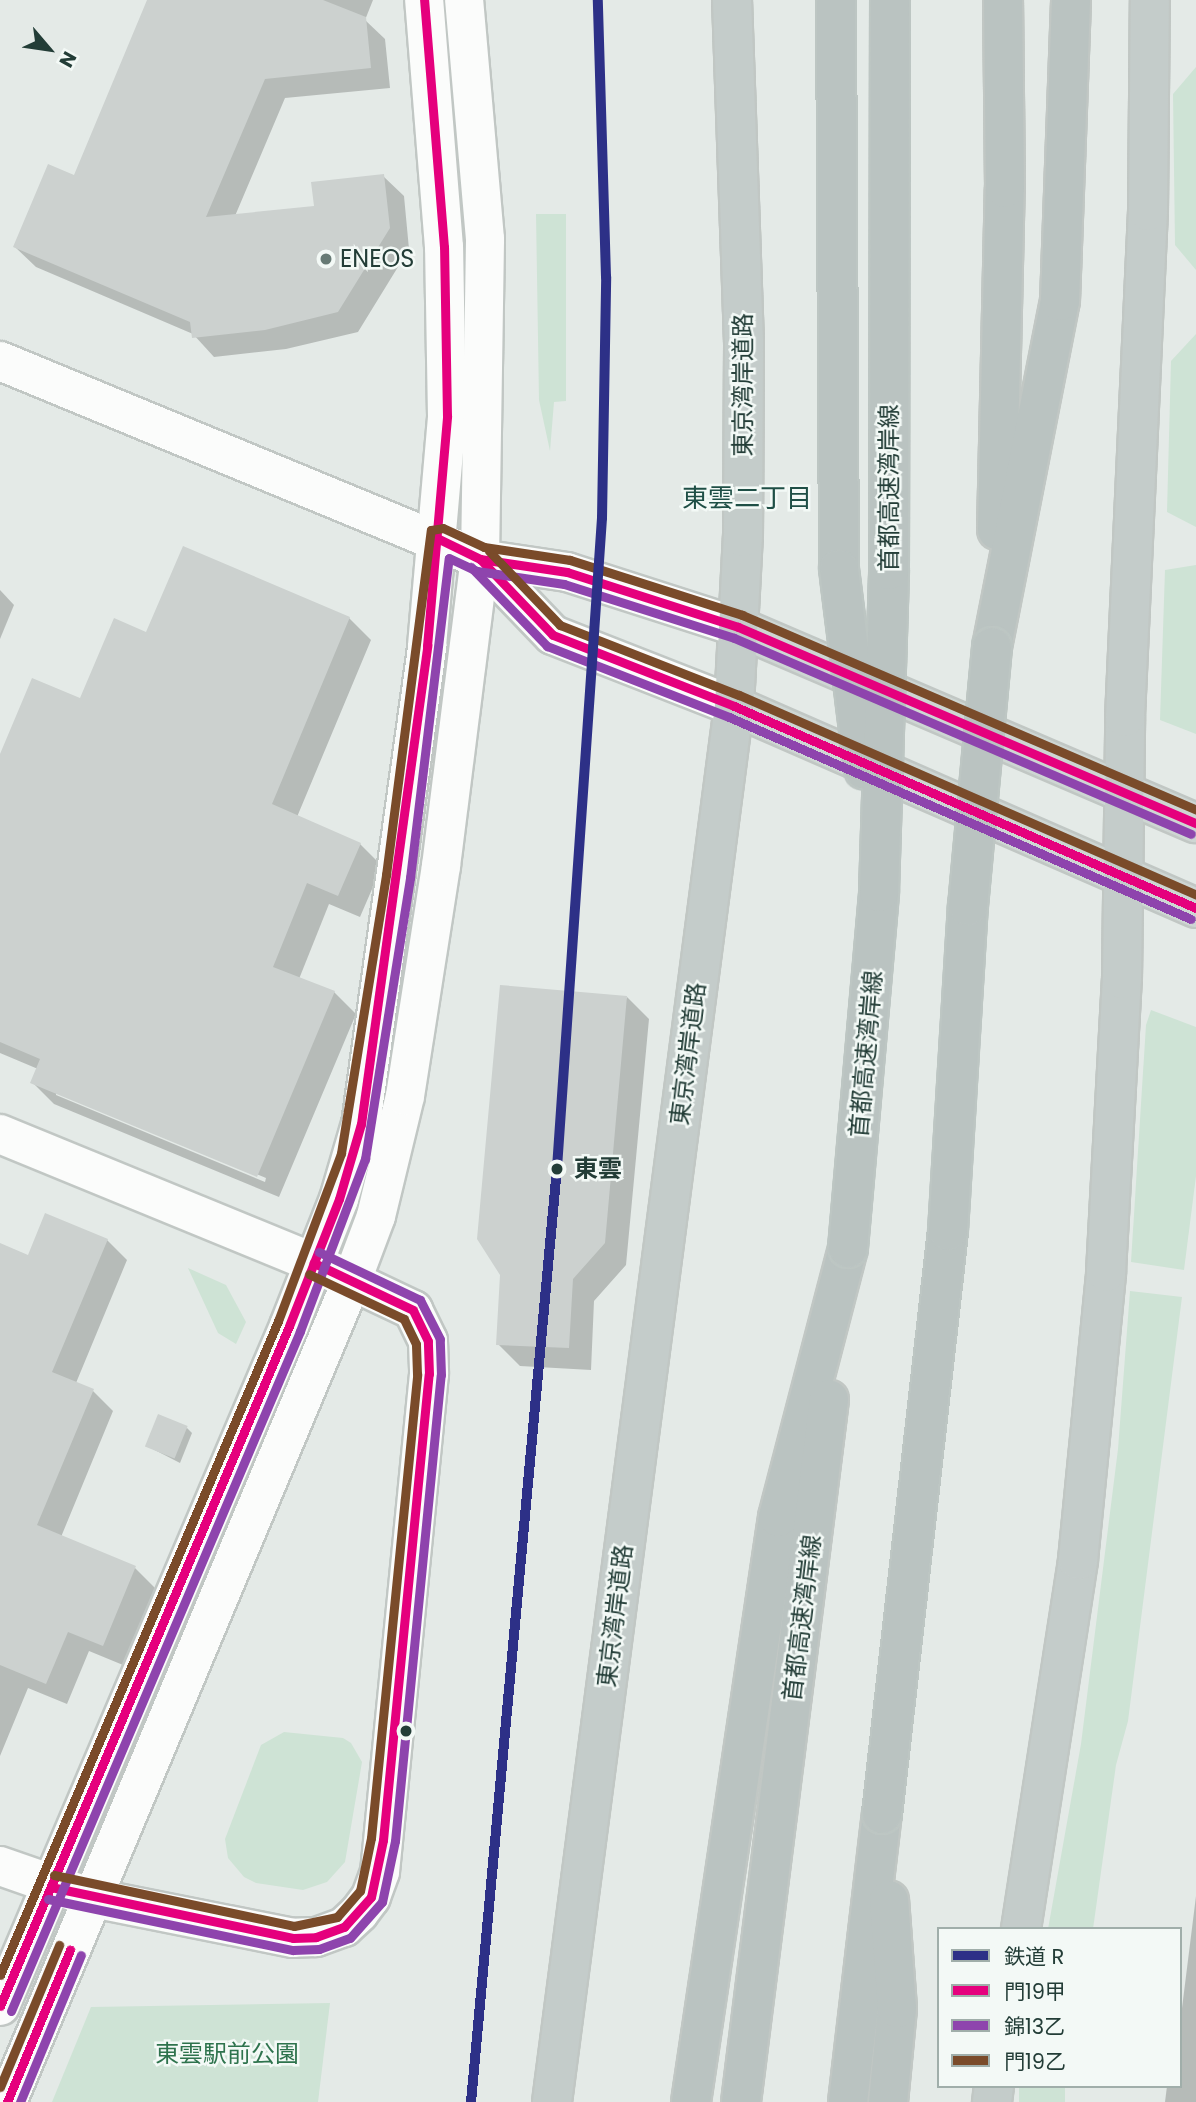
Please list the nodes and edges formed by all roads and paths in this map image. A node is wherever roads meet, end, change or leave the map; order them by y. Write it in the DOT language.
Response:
graph roads {
  1 [pos="424,0"];
  2 [pos="464,0"];
  3 [pos="733,0"];
  4 [pos="836,0"];
  5 [pos="890,0"];
  6 [pos="1003,0"];
  7 [pos="1071,0"];
  8 [pos="1150,0"];
  9 [pos="0,361"];
  10 [pos="439,539"];
  11 [pos="480,559"];
  12 [pos="738,626"];
  13 [pos="992,647"];
  14 [pos="734,706"];
  15 [pos="1126,793"];
  16 [pos="1196,823"];
  17 [pos="1126,877"];
  18 [pos="879,892"];
  19 [pos="1196,908"];
  20 [pos="0,1134"];
  21 [pos="848,1248"];
  22 [pos="314,1263"];
  23 [pos="352,1280"];
  24 [pos="882,1814"];
  25 [pos="0,1866"];
  26 [pos="51,1887"];
  27 [pos="92,1898"];
  28 [pos="1021,1927"];
  29 [pos="0,2006"];
  30 [pos="7,2102"];
  31 [pos="552,2102"];
  32 [pos="691,2102"];
  33 [pos="741,2102"];
  34 [pos="848,2102"];
  35 [pos="888,2102"];
  1 -- 10 [label="street"];
  2 -- 11 [label="street"];
  3 -- 12 [label="highway, 東京湾岸道路"];
  4 -- 18 [label="highway, bridge"];
  5 -- 18 [label="highway, 首都高速湾岸線, bridge"];
  6 -- 13 [label="highway"];
  7 -- 13 [label="highway"];
  8 -- 15 [label="highway"];
  9 -- 10 [label="street"];
  10 -- 11 [label="street"];
  10 -- 22 [label="street"];
  11 -- 12 [label="street"];
  11 -- 14 [label="street"];
  11 -- 23 [label="street"];
  12 -- 14 [label="highway, 東京湾岸道路"];
  12 -- 15 [label="main road"];
  13 -- 24 [label="highway, bridge"];
  14 -- 17 [label="main road"];
  14 -- 31 [label="highway, 東京湾岸道路"];
  15 -- 16 [label="main road"];
  15 -- 17 [label="highway"];
  17 -- 19 [label="main road"];
  17 -- 28 [label="highway"];
  18 -- 21 [label="highway, 首都高速湾岸線, bridge"];
  20 -- 22 [label="street"];
  21 -- 32 [label="highway"];
  21 -- 33 [label="highway, 首都高速湾岸線"];
  22 -- 23 [label="street"];
  22 -- 26 [label="street"];
  23 -- 27 [label="street"];
  23 -- 27 [label="street"];
  24 -- 34 [label="highway"];
  24 -- 35 [label="highway"];
  25 -- 26 [label="street"];
  26 -- 27 [label="street"];
  26 -- 29 [label="street"];
  27 -- 30 [label="street"];
}
